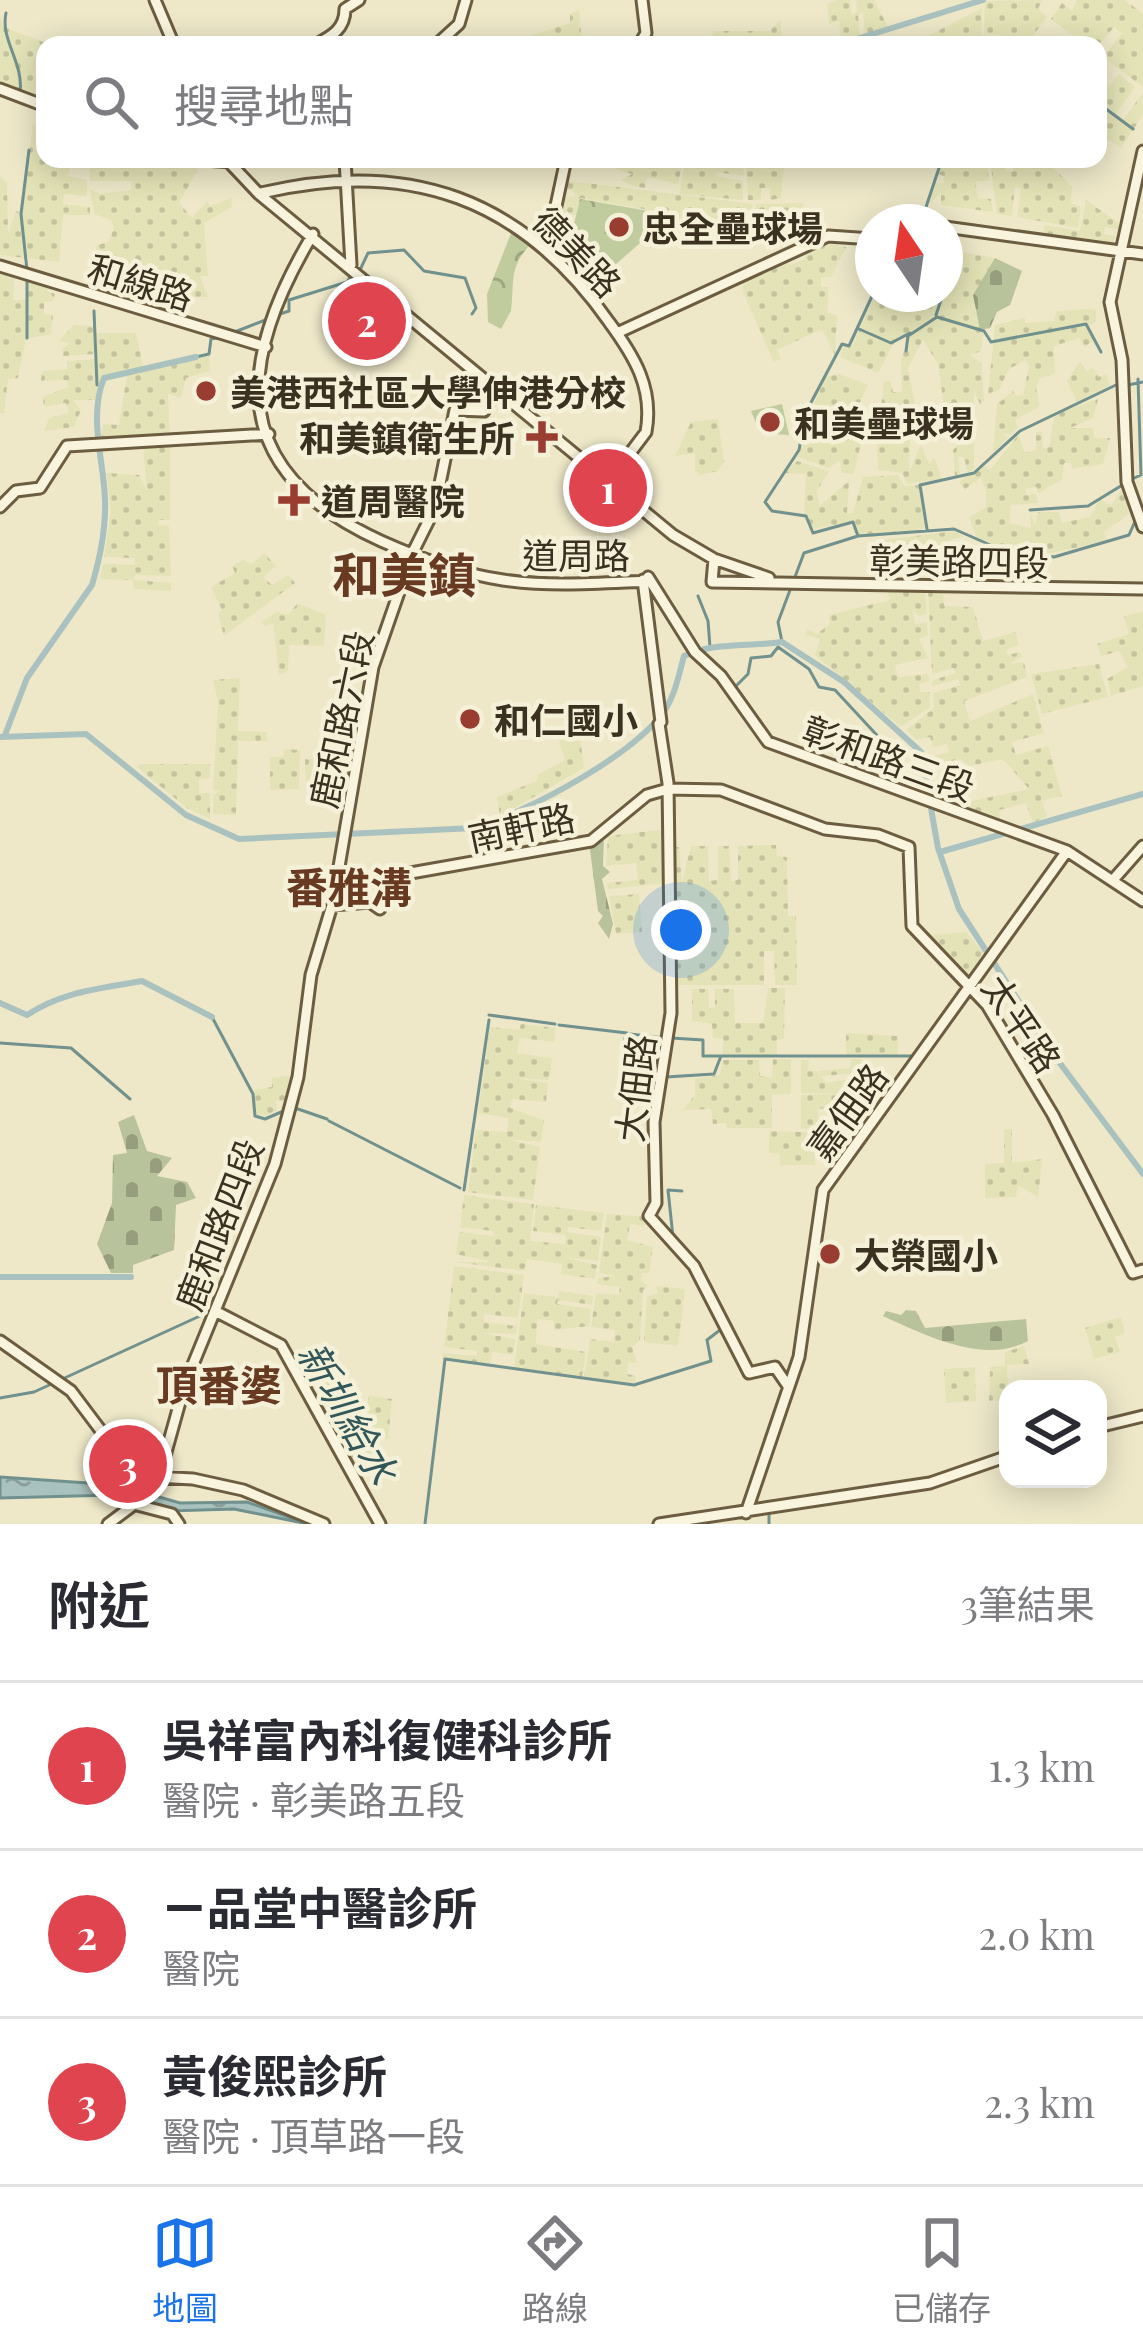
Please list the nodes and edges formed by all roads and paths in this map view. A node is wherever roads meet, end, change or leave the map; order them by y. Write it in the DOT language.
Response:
graph roads {
  1 [pos="156,0"];
  2 [pos="359,0"];
  3 [pos="468,0"];
  4 [pos="642,0"];
  5 [pos="171,36"];
  6 [pos="331,36"];
  7 [pos="449,36"];
  8 [pos="644,36"];
  9 [pos="0,89"];
  10 [pos="36,103"];
  11 [pos="1143,151"];
  12 [pos="236,168"];
  13 [pos="346,168"];
  14 [pos="564,168"];
  15 [pos="347,184"];
  16 [pos="262,193"];
  17 [pos="963,229"];
  18 [pos="314,236"];
  19 [pos="855,238"];
  20 [pos="547,248"];
  21 [pos="1119,250"];
  22 [pos="1143,254"];
  23 [pos="351,265"];
  24 [pos="0,266"];
  25 [pos="617,333"];
  26 [pos="265,347"];
  27 [pos="498,388"];
  28 [pos="267,434"];
  29 [pos="609,481"];
  30 [pos="0,507"];
  31 [pos="1143,527"];
  32 [pos="415,554"];
  33 [pos="714,559"];
  34 [pos="645,580"];
  35 [pos="772,580"];
  36 [pos="1143,588"];
  37 [pos="668,789"];
  38 [pos="1143,846"];
  39 [pos="1067,851"];
  40 [pos="1113,880"];
  41 [pos="1143,901"];
  42 [pos="332,904"];
  43 [pos="968,988"];
  44 [pos="1138,1272"];
  45 [pos="215,1311"];
  46 [pos="0,1341"];
  47 [pos="788,1386"];
  48 [pos="1143,1416"];
  49 [pos="1107,1425"];
  50 [pos="999,1459"];
  51 [pos="159,1480"];
  52 [pos="136,1504"];
  53 [pos="746,1513"];
  54 [pos="766,1515"];
  55 [pos="319,1522"];
  56 [pos="108,1524"];
  57 [pos="179,1524"];
  58 [pos="380,1524"];
  59 [pos="659,1524"];
  1 -- 5 [label="street"];
  2 -- 6 [label="street"];
  3 -- 7 [label="street"];
  4 -- 8 [label="street"];
  9 -- 10 [label="street"];
  11 -- 21 [label="street"];
  12 -- 16 [label="street"];
  13 -- 15 [label="street"];
  14 -- 20 [label="street"];
  15 -- 16 [label="street, 德美路"];
  15 -- 20 [label="street, 德美路"];
  15 -- 23 [label="street"];
  16 -- 18 [label="street"];
  17 -- 21 [label="street"];
  18 -- 23 [label="street"];
  18 -- 26 [label="street, 道周路"];
  19 -- 25 [label="street"];
  20 -- 25 [label="street, 德美路"];
  21 -- 22 [label="street"];
  21 -- 31 [label="street"];
  23 -- 27 [label="street"];
  24 -- 26 [label="street, 和線路"];
  25 -- 29 [label="street, 德美路"];
  26 -- 28 [label="street, 道周路"];
  27 -- 29 [label="street"];
  27 -- 32 [label="street, 鹿和路六段"];
  28 -- 30 [label="street"];
  28 -- 32 [label="street, 道周路"];
  29 -- 33 [label="street"];
  32 -- 34 [label="street, 道周路"];
  32 -- 42 [label="street, 鹿和路六段"];
  33 -- 35 [label="street"];
  33 -- 35 [label="street"];
  34 -- 37 [label="street, 大佃路"];
  34 -- 39 [label="street, 彰和路三段"];
  35 -- 36 [label="street, 彰美路四段"];
  37 -- 42 [label="street, 南軒路"];
  37 -- 43 [label="street, 太平路"];
  37 -- 47 [label="street, 大佃路"];
  38 -- 40 [label="street"];
  39 -- 40 [label="street, 彰和路三段"];
  39 -- 43 [label="street, 嘉佃路"];
  40 -- 41 [label="street, 彰和路三段"];
  42 -- 45 [label="street, 鹿和路四段"];
  43 -- 44 [label="street, 太平路"];
  43 -- 47 [label="street, 嘉佃路"];
  45 -- 51 [label="street, 鹿和路四段"];
  45 -- 58 [label="street"];
  46 -- 51 [label="street"];
  47 -- 53 [label="street, 嘉佃路"];
  48 -- 49 [label="street"];
  50 -- 54 [label="street"];
  51 -- 52 [label="street, 鹿和路四段"];
  51 -- 55 [label="street"];
  52 -- 56 [label="street"];
  52 -- 57 [label="street"];
  53 -- 54 [label="street"];
  53 -- 59 [label="street"];
}
